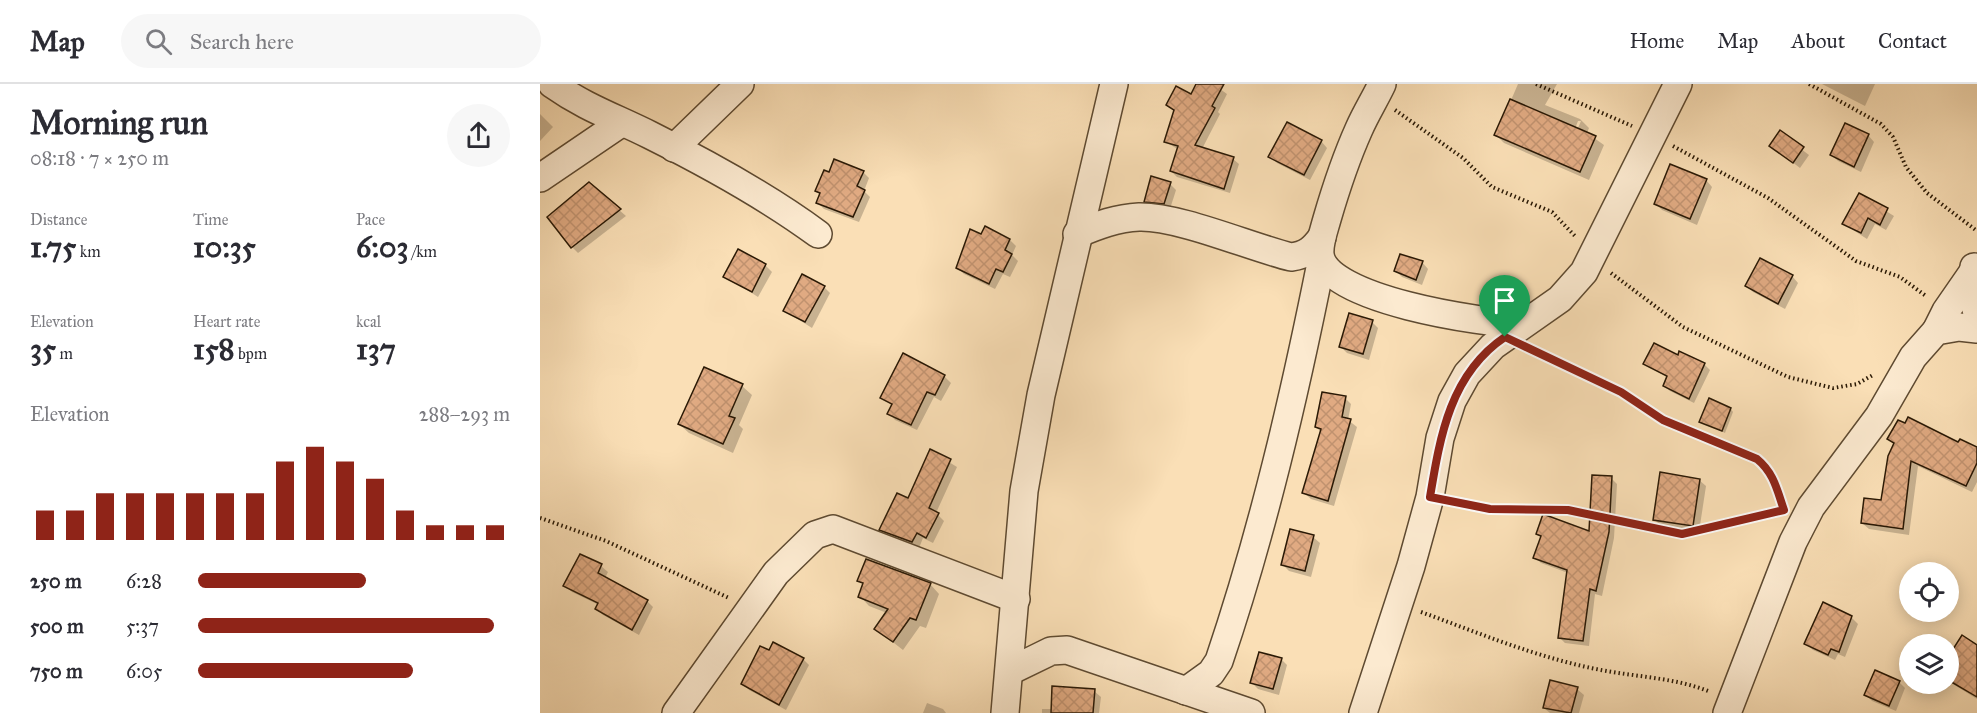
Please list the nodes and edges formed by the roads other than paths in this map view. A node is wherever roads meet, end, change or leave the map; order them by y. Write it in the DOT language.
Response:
graph roads {
  1 [pos="552,84"];
  2 [pos="740,84"];
  3 [pos="1114,84"];
  4 [pos="1678,84"];
  5 [pos="1381,85"];
  6 [pos="621,123"];
  7 [pos="674,148"];
  8 [pos="540,178"];
  9 [pos="818,234"];
  10 [pos="1077,234"];
  11 [pos="1322,250"];
  12 [pos="1975,263"];
  13 [pos="1977,312"];
  14 [pos="1941,321"];
  15 [pos="1977,329"];
  16 [pos="1513,331"];
  17 [pos="1016,599"];
  18 [pos="1010,671"];
  19 [pos="1186,690"];
  20 [pos="1731,706"];
  21 [pos="676,713"];
  22 [pos="1005,713"];
  23 [pos="1251,713"];
  24 [pos="1363,713"];
  1 -- 6 [label="street"];
  2 -- 7 [label="street"];
  3 -- 10 [label="street"];
  4 -- 16 [label="street"];
  5 -- 11 [label="street"];
  6 -- 7 [label="street"];
  6 -- 8 [label="street"];
  7 -- 9 [label="street"];
  10 -- 11 [label="street"];
  10 -- 17 [label="street"];
  11 -- 16 [label="street"];
  11 -- 19 [label="street"];
  12 -- 13 [label="street"];
  12 -- 14 [label="street"];
  14 -- 15 [label="street"];
  14 -- 20 [label="street"];
  16 -- 24 [label="street"];
  17 -- 18 [label="street"];
  17 -- 21 [label="street"];
  18 -- 19 [label="street"];
  18 -- 22 [label="street"];
  19 -- 23 [label="street"];
}
